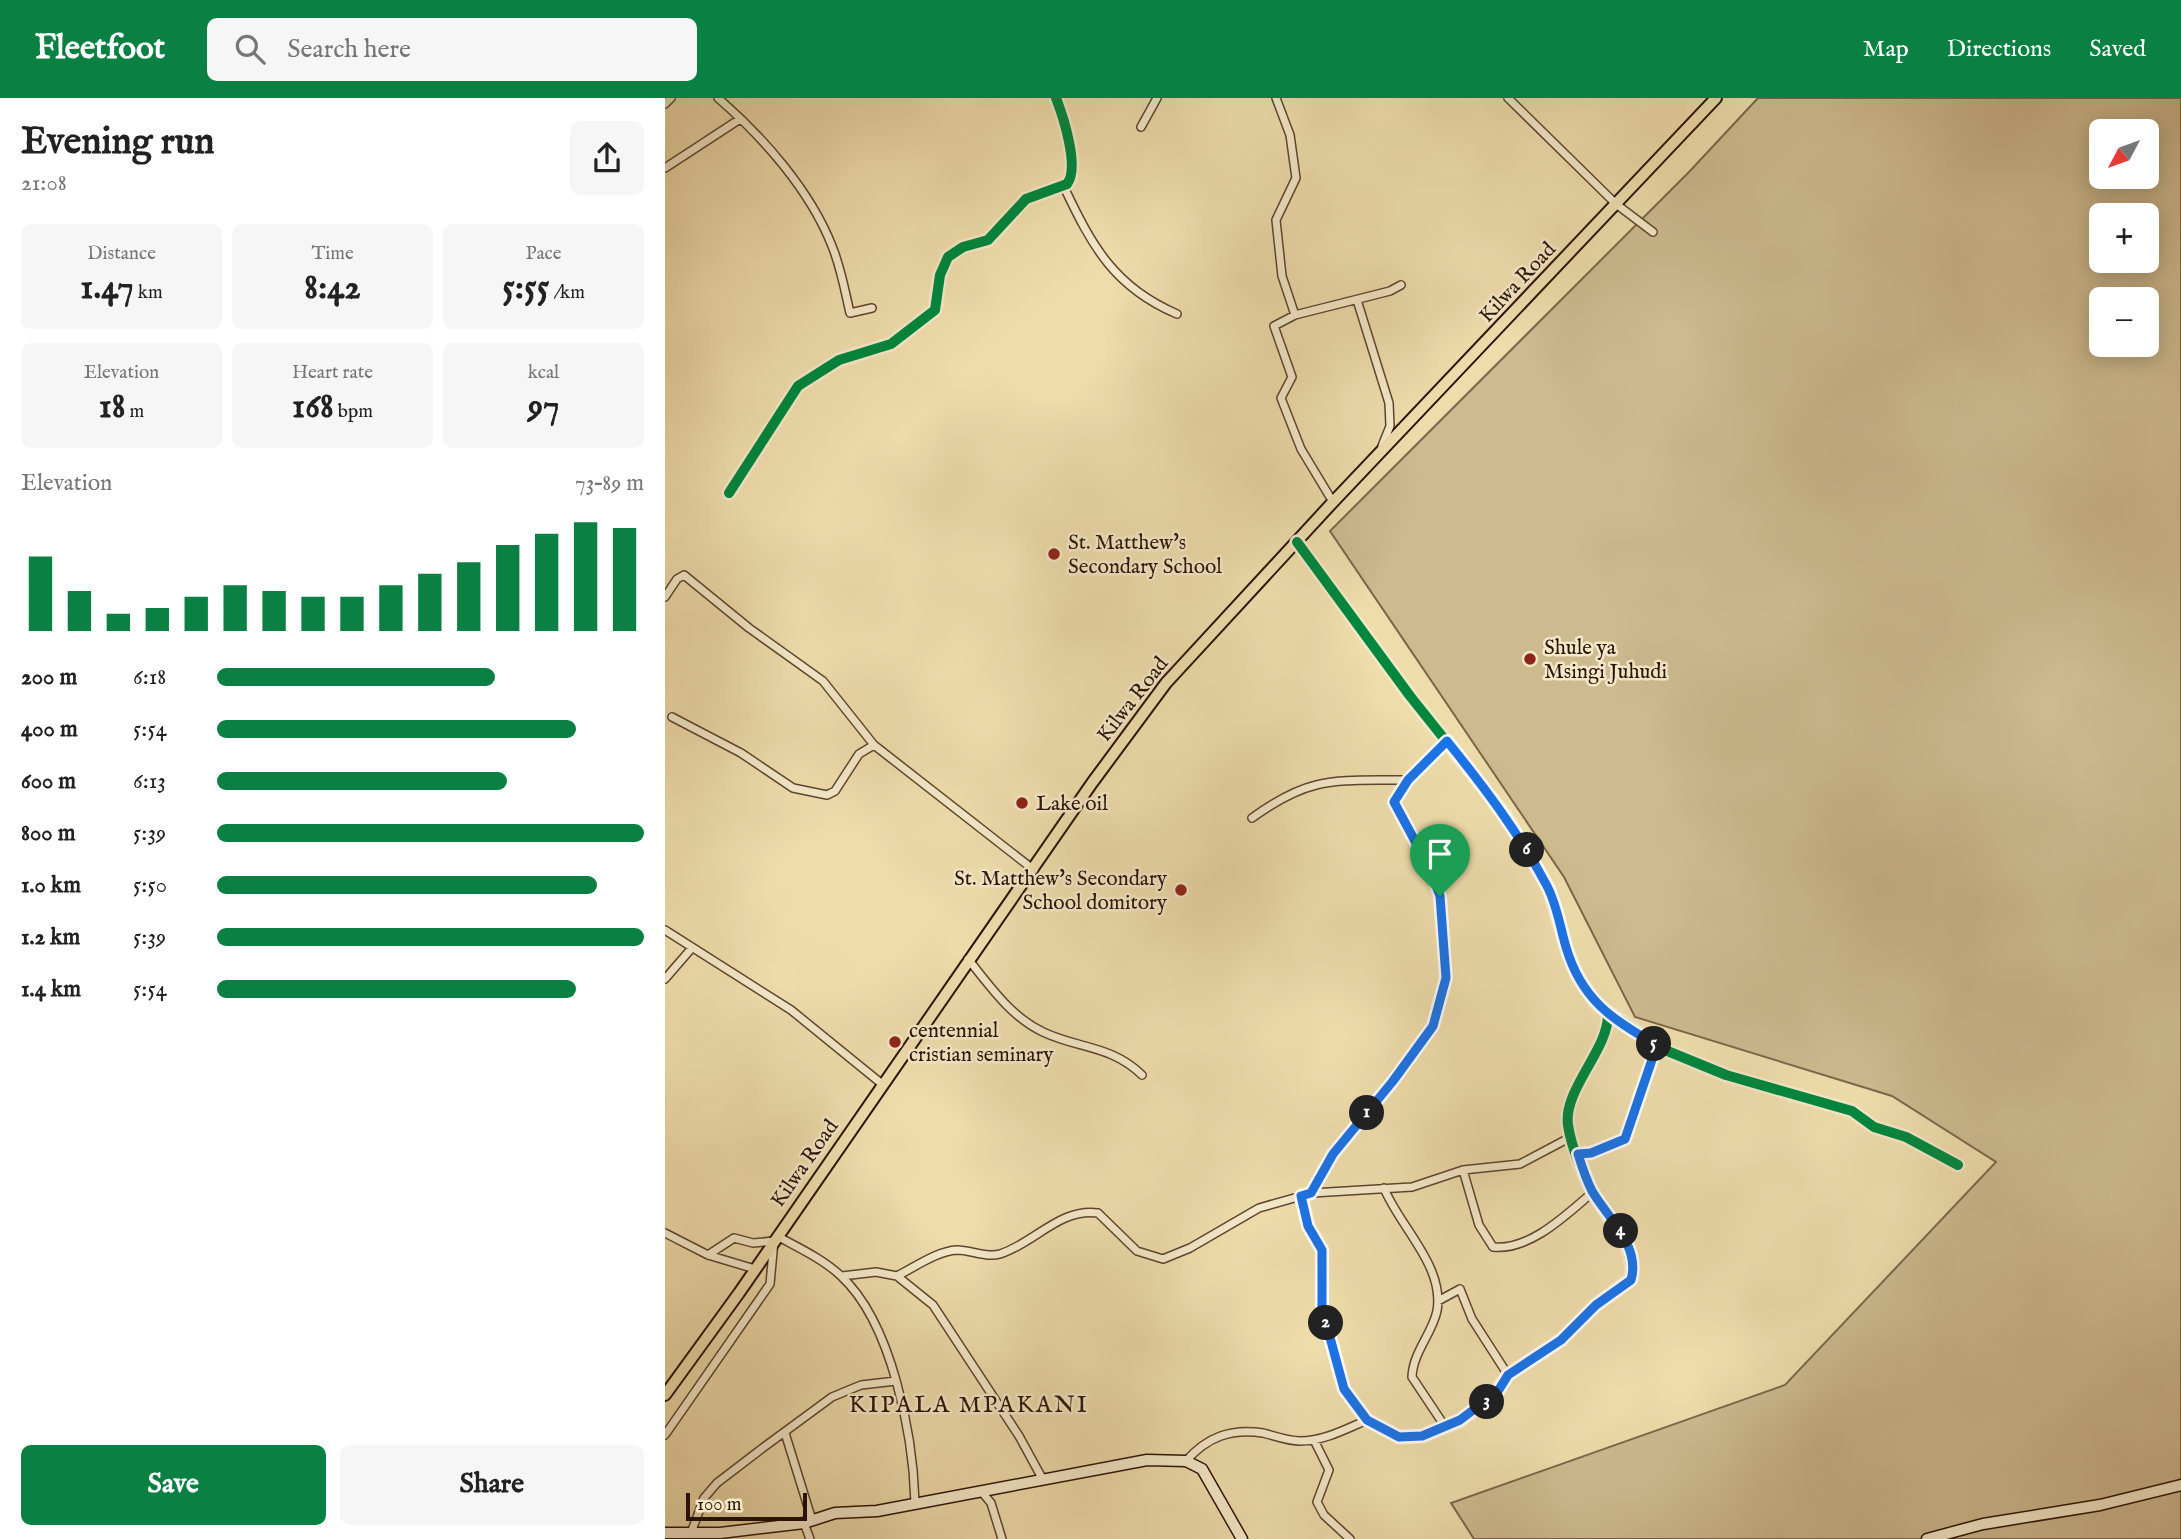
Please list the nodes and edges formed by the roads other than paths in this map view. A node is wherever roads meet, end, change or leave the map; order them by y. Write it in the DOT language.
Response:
graph roads {
  1 [pos="671,98"];
  2 [pos="718,98"];
  3 [pos="1056,98"];
  4 [pos="1157,98"];
  5 [pos="1276,98"];
  6 [pos="1508,98"];
  7 [pos="1716,98"];
  8 [pos="665,104"];
  9 [pos="740,119"];
  10 [pos="1141,127"];
  11 [pos="665,168"];
  12 [pos="1064,187"];
  13 [pos="1616,204"];
  14 [pos="1653,232"];
  15 [pos="1401,285"];
  16 [pos="1357,300"];
  17 [pos="871,309"];
  18 [pos="1177,314"];
  19 [pos="1295,315"];
  20 [pos="1379,456"];
  21 [pos="729,493"];
  22 [pos="1333,502"];
  23 [pos="1297,542"];
  24 [pos="665,597"];
  25 [pos="672,717"];
  26 [pos="1447,741"];
  27 [pos="874,745"];
  28 [pos="1408,780"];
  29 [pos="1252,818"];
  30 [pos="1034,870"];
  31 [pos="665,930"];
  32 [pos="691,948"];
  33 [pos="968,959"];
  34 [pos="665,979"];
  35 [pos="1608,1016"];
  36 [pos="1657,1045"];
  37 [pos="1142,1075"];
  38 [pos="883,1084"];
  39 [pos="1571,1137"];
  40 [pos="1578,1154"];
  41 [pos="1958,1165"];
  42 [pos="1463,1170"];
  43 [pos="1384,1188"];
  44 [pos="1593,1192"];
  45 [pos="1311,1193"];
  46 [pos="1301,1196"];
  47 [pos="665,1233"];
  48 [pos="776,1238"];
  49 [pos="708,1255"];
  50 [pos="755,1269"];
  51 [pos="842,1276"];
  52 [pos="897,1276"];
  53 [pos="1438,1301"];
  54 [pos="1508,1375"];
  55 [pos="895,1381"];
  56 [pos="665,1395"];
  57 [pos="1367,1420"];
  58 [pos="1446,1428"];
  59 [pos="785,1433"];
  60 [pos="665,1434"];
  61 [pos="1314,1440"];
  62 [pos="1186,1461"];
  63 [pos="1042,1478"];
  64 [pos="2181,1485"];
  65 [pos="981,1490"];
  66 [pos="915,1502"];
  67 [pos="808,1522"];
  68 [pos="665,1533"];
  69 [pos="691,1533"];
  70 [pos="810,1539"];
  71 [pos="1002,1539"];
  72 [pos="1242,1539"];
  73 [pos="1350,1539"];
  74 [pos="1927,1539"];
  1 -- 8 [label="street"];
  2 -- 9 [label="street"];
  3 -- 12 [label="street"];
  4 -- 10 [label="street"];
  5 -- 19 [label="street"];
  6 -- 13 [label="street"];
  7 -- 13 [label="highway, Kilwa Road"];
  9 -- 11 [label="street"];
  9 -- 17 [label="street"];
  12 -- 18 [label="street"];
  12 -- 21 [label="street"];
  13 -- 14 [label="street"];
  13 -- 20 [label="highway, Kilwa Road"];
  15 -- 16 [label="street"];
  16 -- 19 [label="street"];
  16 -- 20 [label="street"];
  19 -- 22 [label="street"];
  20 -- 22 [label="highway, Kilwa Road"];
  22 -- 23 [label="highway, Kilwa Road"];
  23 -- 26 [label="street"];
  23 -- 30 [label="highway, Kilwa Road"];
  24 -- 27 [label="street"];
  25 -- 27 [label="street"];
  26 -- 28 [label="street"];
  26 -- 35 [label="street"];
  27 -- 30 [label="street"];
  28 -- 29 [label="street"];
  28 -- 45 [label="street"];
  30 -- 33 [label="highway, Kilwa Road"];
  31 -- 32 [label="street"];
  32 -- 34 [label="street"];
  32 -- 38 [label="street"];
  33 -- 37 [label="street"];
  33 -- 38 [label="highway, Kilwa Road"];
  35 -- 36 [label="street"];
  35 -- 39 [label="street"];
  36 -- 40 [label="street"];
  36 -- 41 [label="street"];
  38 -- 48 [label="highway, Kilwa Road"];
  39 -- 40 [label="street"];
  39 -- 42 [label="street"];
  40 -- 44 [label="street"];
  42 -- 43 [label="street"];
  42 -- 44 [label="street"];
  43 -- 45 [label="street"];
  43 -- 53 [label="street"];
  44 -- 54 [label="street"];
  45 -- 46 [label="street"];
  46 -- 52 [label="street"];
  46 -- 57 [label="street"];
  47 -- 49 [label="street"];
  48 -- 49 [label="street"];
  48 -- 50 [label="highway, Kilwa Road"];
  48 -- 51 [label="street"];
  48 -- 60 [label="street"];
  49 -- 50 [label="street"];
  50 -- 56 [label="highway, Kilwa Road"];
  51 -- 52 [label="street"];
  51 -- 55 [label="street"];
  52 -- 63 [label="street"];
  53 -- 54 [label="street"];
  53 -- 58 [label="street"];
  54 -- 58 [label="street"];
  55 -- 59 [label="street"];
  55 -- 66 [label="street"];
  57 -- 58 [label="street"];
  57 -- 61 [label="street"];
  59 -- 67 [label="street"];
  59 -- 69 [label="street"];
  61 -- 62 [label="street"];
  61 -- 73 [label="street"];
  62 -- 63 [label="main road"];
  62 -- 72 [label="main road"];
  63 -- 65 [label="main road"];
  64 -- 74 [label="main road"];
  65 -- 66 [label="main road"];
  65 -- 71 [label="street"];
  66 -- 67 [label="main road"];
  67 -- 69 [label="main road"];
  67 -- 70 [label="street"];
  68 -- 69 [label="main road"];
}
